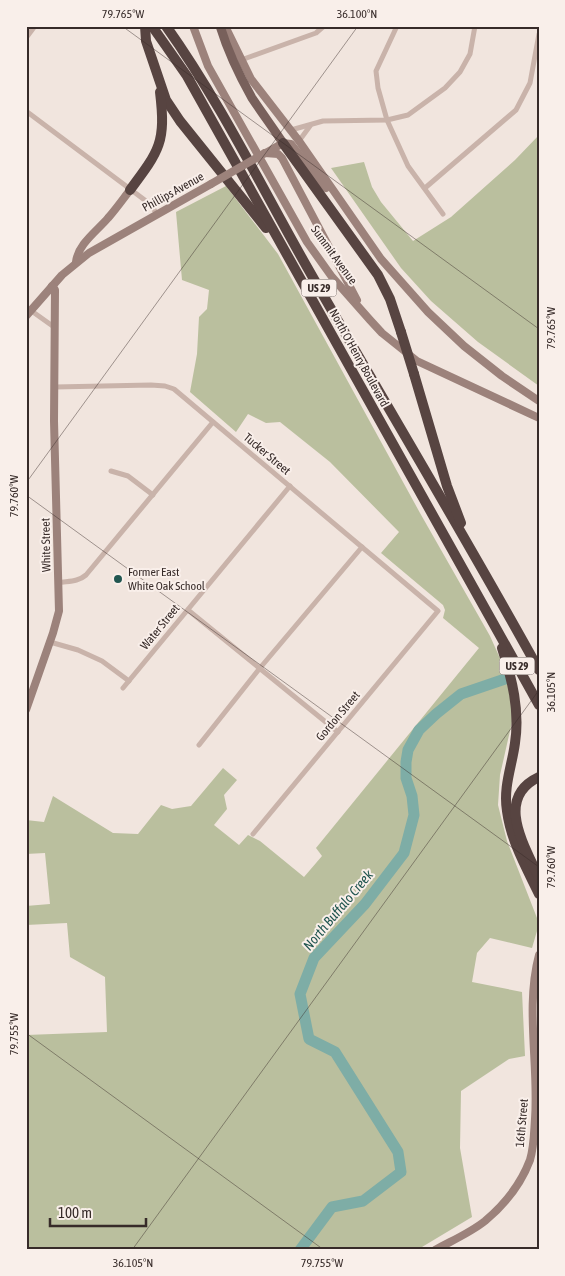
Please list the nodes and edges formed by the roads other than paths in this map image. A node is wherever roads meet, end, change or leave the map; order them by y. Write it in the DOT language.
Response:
graph roads {
  1 [pos="35,26"];
  2 [pos="145,26"];
  3 [pos="152,26"];
  4 [pos="166,26"];
  5 [pos="193,26"];
  6 [pos="220,26"];
  7 [pos="225,26"];
  8 [pos="396,26"];
  9 [pos="474,26"];
  10 [pos="324,27"];
  11 [pos="539,34"];
  12 [pos="26,38"];
  13 [pos="241,60"];
  14 [pos="158,79"];
  15 [pos="26,111"];
  16 [pos="387,120"];
  17 [pos="312,124"];
  18 [pos="291,130"];
  19 [pos="299,141"];
  20 [pos="282,144"];
  21 [pos="265,153"];
  22 [pos="425,188"];
  23 [pos="130,190"];
  24 [pos="345,207"];
  25 [pos="157,214"];
  26 [pos="444,214"];
  27 [pos="286,255"];
  28 [pos="76,262"];
  29 [pos="52,286"];
  30 [pos="28,311"];
  31 [pos="370,320"];
  32 [pos="54,327"];
  33 [pos="55,387"];
  34 [pos="539,401"];
  35 [pos="539,418"];
  36 [pos="213,422"];
  37 [pos="111,471"];
  38 [pos="290,486"];
  39 [pos="152,496"];
  40 [pos="362,547"];
  41 [pos="472,550"];
  42 [pos="58,582"];
  43 [pos="188,610"];
  44 [pos="438,611"];
  45 [pos="496,628"];
  46 [pos="50,642"];
  47 [pos="260,668"];
  48 [pos="539,670"];
  49 [pos="129,681"];
  50 [pos="123,688"];
  51 [pos="539,705"];
  52 [pos="26,710"];
  53 [pos="338,732"];
  54 [pos="199,745"];
  55 [pos="539,777"];
  56 [pos="253,834"];
  57 [pos="536,881"];
  58 [pos="539,894"];
  59 [pos="539,904"];
  60 [pos="539,955"];
  61 [pos="536,1143"];
  62 [pos="435,1250"];
  1 -- 12 [label="street"];
  2 -- 14 [label="highway"];
  3 -- 27 [label="highway, North O'Henry Boulevard / US 29"];
  4 -- 41 [label="highway, North O'Henry Boulevard / US 29"];
  5 -- 31 [label="main road, Summit Avenue"];
  6 -- 20 [label="main road"];
  7 -- 13 [label="main road"];
  8 -- 16 [label="street"];
  9 -- 16 [label="street"];
  10 -- 13 [label="street"];
  11 -- 22 [label="street"];
  13 -- 18 [label="main road"];
  14 -- 23 [label="highway"];
  14 -- 27 [label="highway"];
  15 -- 23 [label="street"];
  16 -- 17 [label="street"];
  16 -- 22 [label="street"];
  17 -- 18 [label="street"];
  17 -- 19 [label="street"];
  18 -- 19 [label="main road"];
  19 -- 24 [label="main road"];
  20 -- 21 [label="main road, Phillips Avenue"];
  20 -- 24 [label="main road"];
  20 -- 41 [label="highway, bridge"];
  21 -- 25 [label="main road, Phillips Avenue, bridge"];
  21 -- 31 [label="main road"];
  22 -- 26 [label="street"];
  23 -- 25 [label="street"];
  23 -- 28 [label="main road, Phillips Avenue"];
  24 -- 34 [label="main road"];
  25 -- 28 [label="main road, Phillips Avenue"];
  27 -- 45 [label="highway, North O'Henry Boulevard / US 29"];
  28 -- 29 [label="main road, Phillips Avenue"];
  29 -- 30 [label="main road, Phillips Avenue"];
  29 -- 32 [label="main road, White Street"];
  30 -- 32 [label="street"];
  31 -- 35 [label="main road, Summit Avenue"];
  32 -- 33 [label="main road, White Street"];
  33 -- 36 [label="street, Tucker Street"];
  33 -- 42 [label="main road, White Street"];
  36 -- 38 [label="street, Tucker Street"];
  36 -- 39 [label="street"];
  37 -- 39 [label="street"];
  38 -- 40 [label="street, Tucker Street"];
  38 -- 43 [label="street, Water Street"];
  39 -- 42 [label="street"];
  40 -- 44 [label="street, Tucker Street"];
  40 -- 47 [label="street"];
  41 -- 48 [label="highway, North O'Henry Boulevard / US 29"];
  42 -- 46 [label="main road, White Street"];
  43 -- 47 [label="street"];
  43 -- 49 [label="street, Water Street"];
  44 -- 53 [label="street, Gordon Street"];
  45 -- 51 [label="highway, North O'Henry Boulevard / US 29"];
  45 -- 57 [label="highway"];
  46 -- 49 [label="street"];
  46 -- 52 [label="main road, White Street"];
  47 -- 53 [label="street"];
  47 -- 54 [label="street"];
  49 -- 50 [label="street, Water Street"];
  53 -- 56 [label="street, Gordon Street"];
  55 -- 57 [label="highway"];
  57 -- 58 [label="highway"];
  57 -- 59 [label="highway"];
  60 -- 61 [label="main road, 16th Street"];
  61 -- 62 [label="main road, 16th Street"];
}
